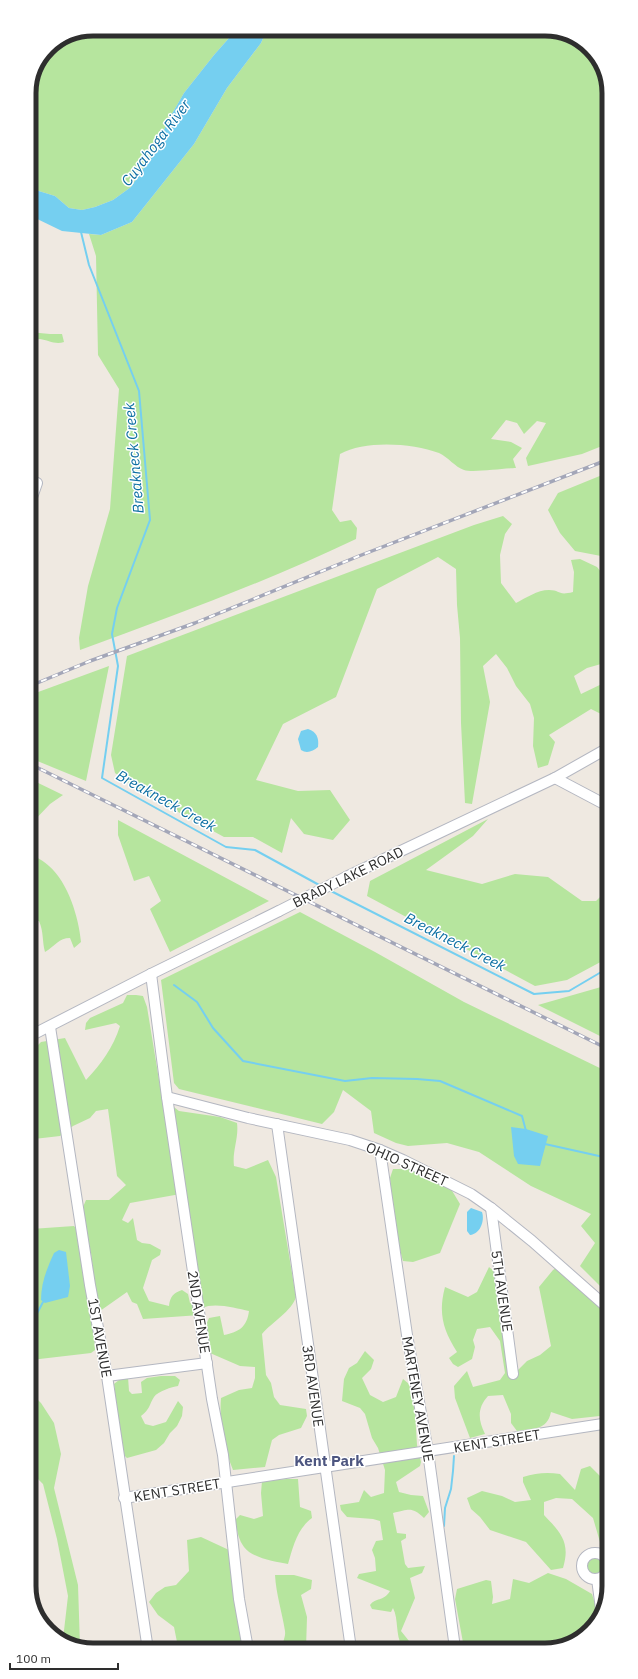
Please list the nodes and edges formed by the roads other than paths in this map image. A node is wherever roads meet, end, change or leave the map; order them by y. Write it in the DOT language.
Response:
graph roads {
  1 [pos="602,751"];
  2 [pos="554,778"];
  3 [pos="602,803"];
  4 [pos="151,974"];
  5 [pos="50,1027"];
  6 [pos="36,1033"];
  7 [pos="166,1097"];
  8 [pos="277,1124"];
  9 [pos="380,1150"];
  10 [pos="491,1208"];
  11 [pos="602,1303"];
  12 [pos="207,1363"];
  13 [pos="513,1374"];
  14 [pos="107,1376"];
  15 [pos="602,1424"];
  16 [pos="428,1452"];
  17 [pos="325,1468"];
  18 [pos="227,1482"];
  19 [pos="124,1498"];
  20 [pos="596,1579"];
  21 [pos="600,1602"];
  22 [pos="147,1643"];
  23 [pos="247,1643"];
  24 [pos="350,1643"];
  25 [pos="453,1643"];
  1 -- 2 [label="street, BRADY LAKE ROAD"];
  2 -- 3 [label="street"];
  2 -- 4 [label="street, BRADY LAKE ROAD, bridge"];
  4 -- 5 [label="street, BRADY LAKE ROAD"];
  4 -- 7 [label="street, 2ND AVENUE"];
  5 -- 6 [label="street, BRADY LAKE ROAD"];
  5 -- 14 [label="street, 1ST AVENUE"];
  7 -- 8 [label="street, OHIO STREET"];
  7 -- 12 [label="street, 2ND AVENUE"];
  8 -- 9 [label="street, OHIO STREET"];
  8 -- 17 [label="street, 3RD AVENUE"];
  9 -- 10 [label="street, OHIO STREET"];
  9 -- 16 [label="street, MARTENEY AVENUE"];
  10 -- 11 [label="street, OHIO STREET"];
  10 -- 13 [label="street, 5TH AVENUE"];
  12 -- 14 [label="street"];
  12 -- 18 [label="street, 2ND AVENUE"];
  14 -- 19 [label="street, 1ST AVENUE"];
  15 -- 16 [label="street, KENT STREET"];
  16 -- 17 [label="street, KENT STREET"];
  16 -- 25 [label="street, MARTENEY AVENUE"];
  17 -- 18 [label="street, KENT STREET"];
  17 -- 24 [label="street, 3RD AVENUE"];
  18 -- 19 [label="street, KENT STREET"];
  18 -- 23 [label="street, 2ND AVENUE"];
  19 -- 22 [label="street, 1ST AVENUE"];
  20 -- 21 [label="street"];
}
